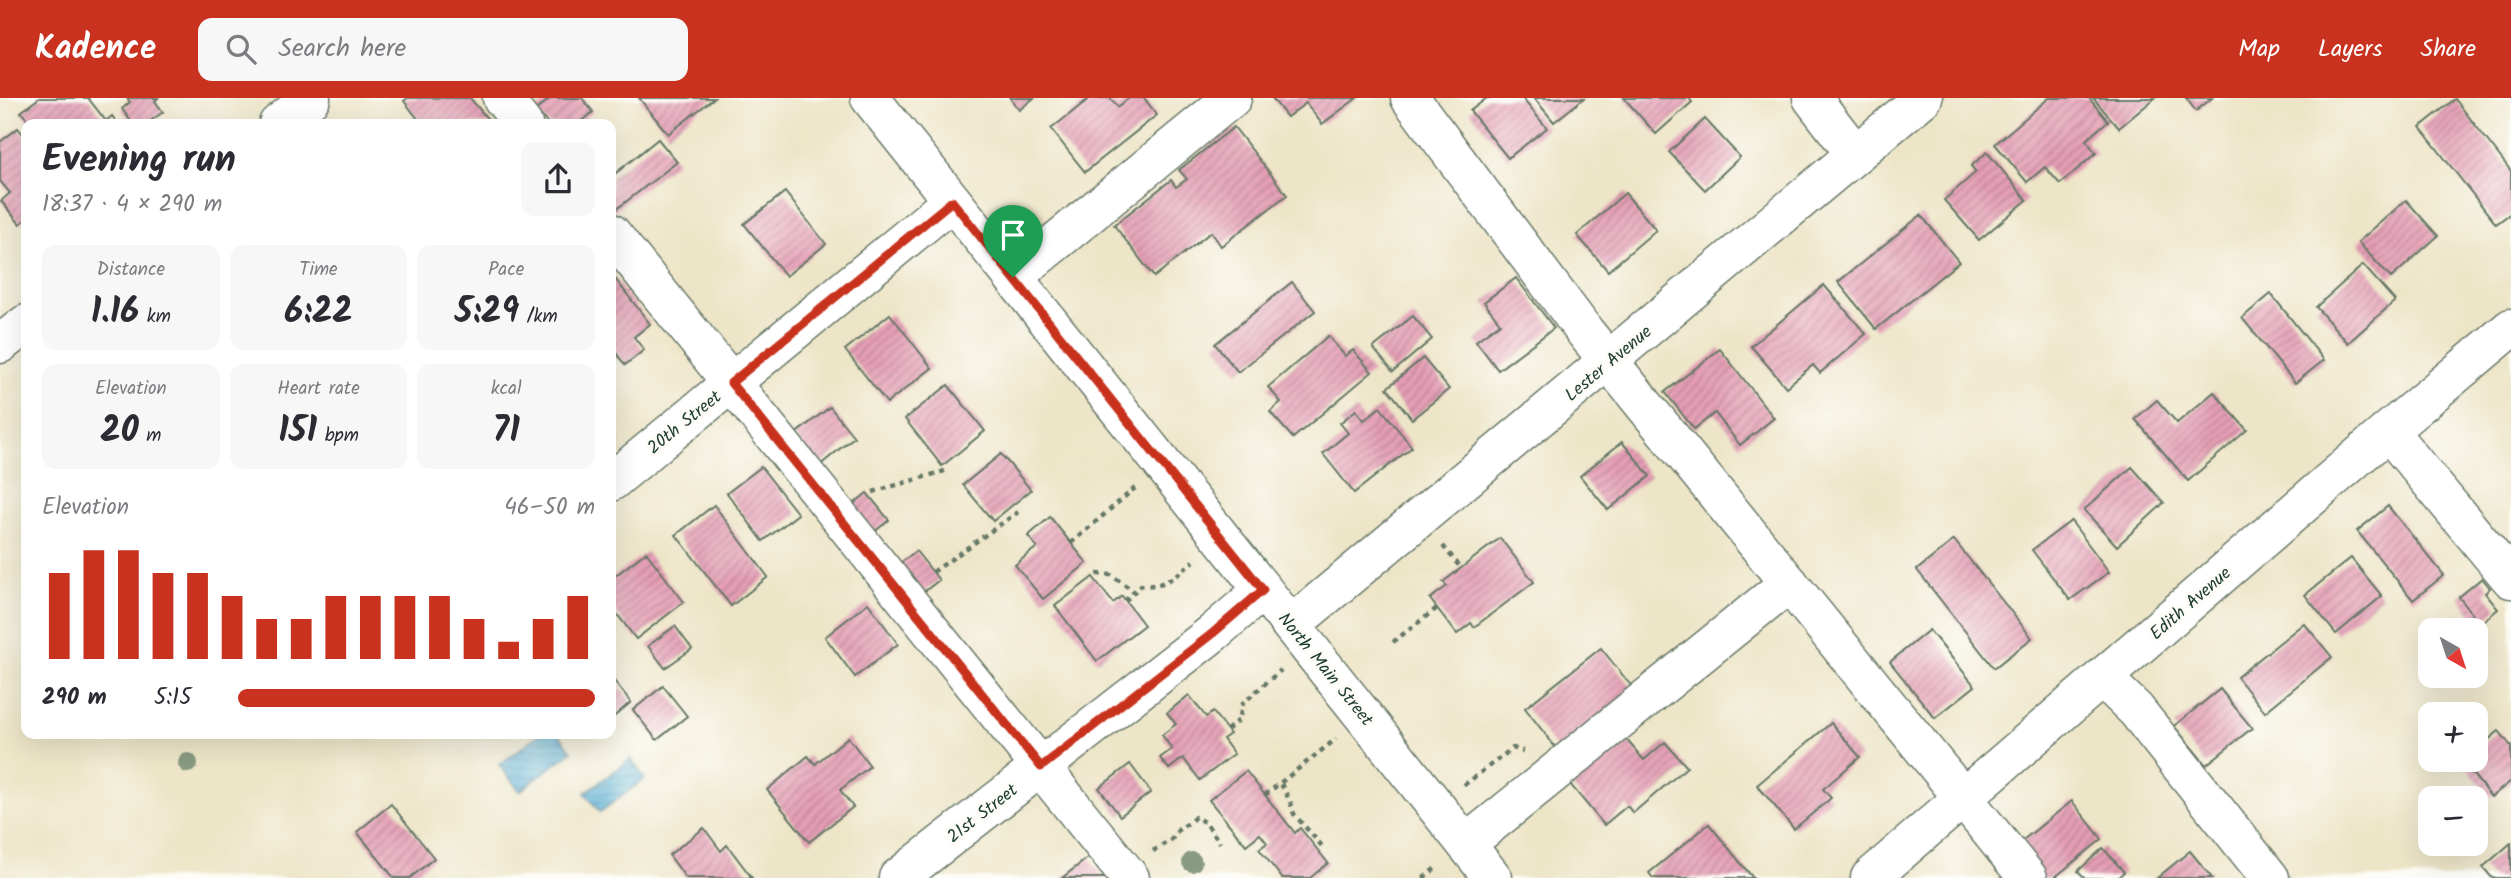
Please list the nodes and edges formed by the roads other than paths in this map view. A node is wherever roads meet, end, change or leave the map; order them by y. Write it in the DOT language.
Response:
graph roads {
  1 [pos="311,98"];
  2 [pos="502,98"];
  3 [pos="870,98"];
  4 [pos="1232,98"];
  5 [pos="1410,98"];
  6 [pos="1812,98"];
  7 [pos="1923,98"];
  8 [pos="284,119"];
  9 [pos="519,119"];
  10 [pos="1855,154"];
  11 [pos="952,201"];
  12 [pos="616,239"];
  13 [pos="1013,277"];
  14 [pos="21,328"];
  15 [pos="2511,328"];
  16 [pos="0,344"];
  17 [pos="1609,362"];
  18 [pos="731,383"];
  19 [pos="2388,431"];
  20 [pos="616,478"];
  21 [pos="2511,579"];
  22 [pos="1788,583"];
  23 [pos="1263,590"];
  24 [pos="1291,625"];
  25 [pos="2103,678"];
  26 [pos="1041,767"];
  27 [pos="1964,799"];
  28 [pos="1466,844"];
  29 [pos="1138,867"];
  30 [pos="898,878"];
  31 [pos="1493,878"];
  32 [pos="1870,878"];
  33 [pos="2028,878"];
  34 [pos="2270,878"];
  1 -- 8 [label="street"];
  2 -- 9 [label="street"];
  3 -- 11 [label="street, North Main Street"];
  4 -- 13 [label="street"];
  5 -- 17 [label="street"];
  6 -- 10 [label="street"];
  7 -- 10 [label="street, Lester Avenue"];
  10 -- 17 [label="street, Lester Avenue"];
  11 -- 13 [label="street, North Main Street"];
  11 -- 18 [label="street, 20th Street"];
  12 -- 18 [label="street"];
  13 -- 23 [label="street, North Main Street"];
  14 -- 16 [label="street"];
  15 -- 19 [label="street, Edith Avenue"];
  17 -- 22 [label="street"];
  17 -- 24 [label="street, Lester Avenue"];
  18 -- 20 [label="street, 20th Street"];
  18 -- 26 [label="street"];
  19 -- 21 [label="street"];
  19 -- 25 [label="street, Edith Avenue"];
  22 -- 27 [label="street"];
  22 -- 28 [label="street"];
  23 -- 24 [label="street, North Main Street"];
  23 -- 26 [label="street, 21st Street"];
  24 -- 28 [label="street, North Main Street"];
  25 -- 27 [label="street, Edith Avenue"];
  25 -- 34 [label="street"];
  26 -- 29 [label="street"];
  26 -- 30 [label="street, 21st Street"];
  27 -- 32 [label="street, Edith Avenue"];
  27 -- 33 [label="street"];
  28 -- 31 [label="street, North Main Street"];
}
